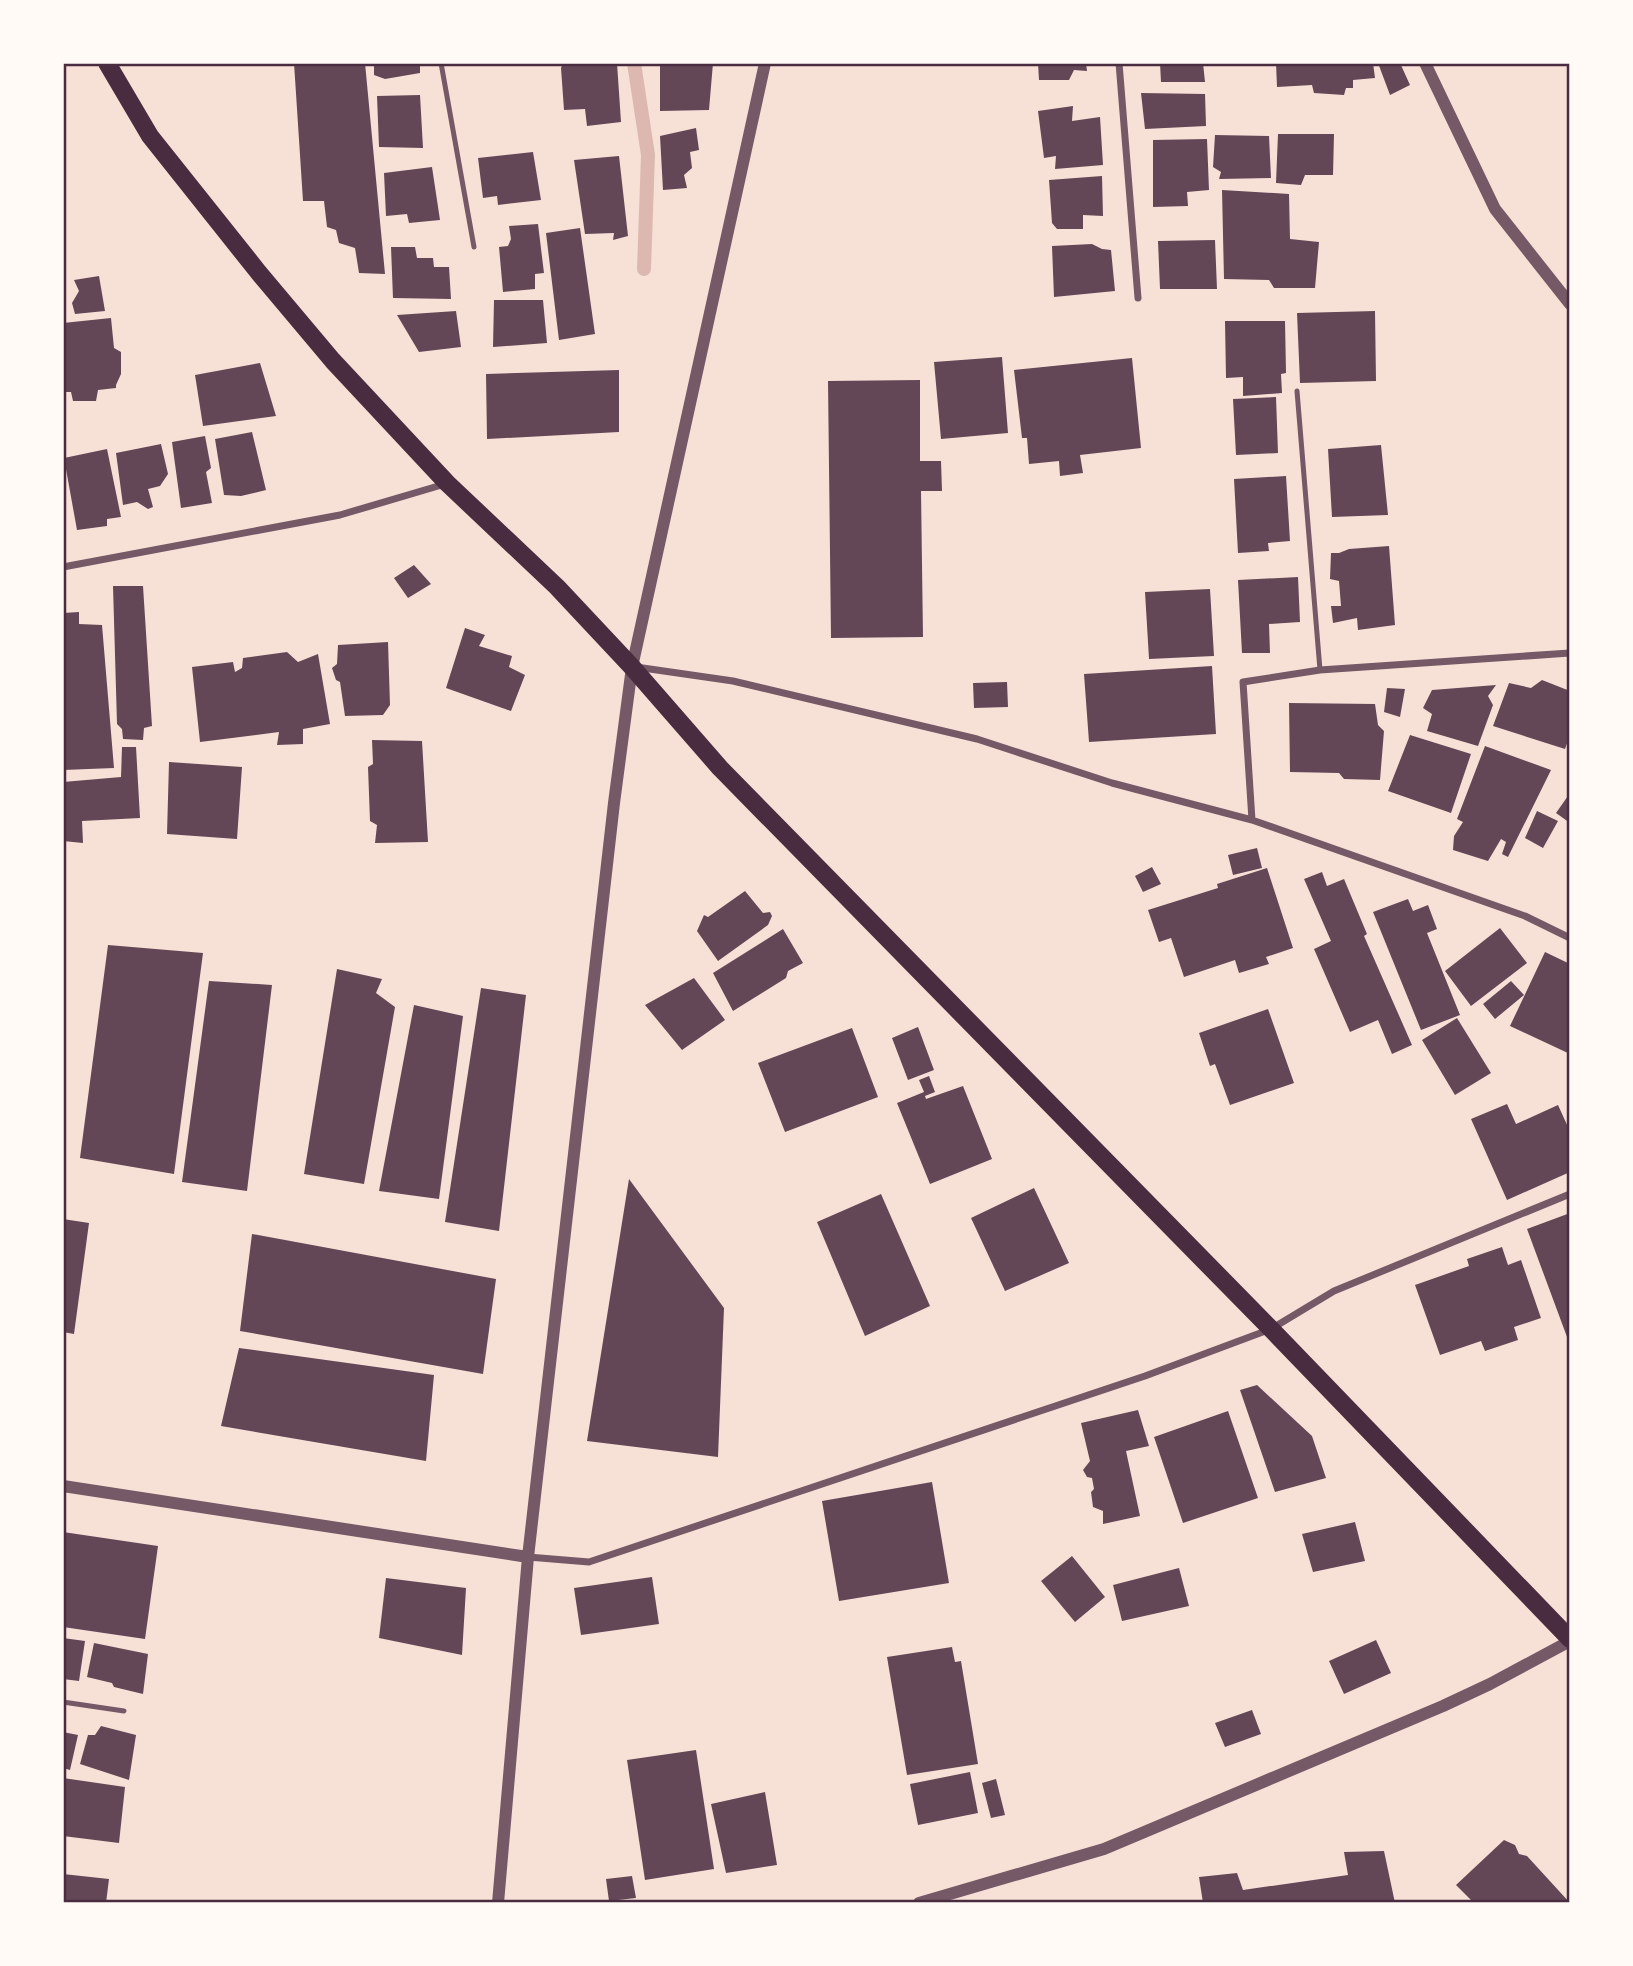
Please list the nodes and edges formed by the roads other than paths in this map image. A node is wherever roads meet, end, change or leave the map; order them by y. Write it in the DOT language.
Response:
graph roads {
  1 [pos="107,63"];
  2 [pos="441,63"];
  3 [pos="765,63"];
  4 [pos="1119,63"];
  5 [pos="1425,63"];
  6 [pos="474,247"];
  7 [pos="1138,298"];
  8 [pos="1570,304"];
  9 [pos="1297,391"];
  10 [pos="447,484"];
  11 [pos="63,567"];
  12 [pos="1570,653"];
  13 [pos="632,667"];
  14 [pos="1320,670"];
  15 [pos="1252,820"];
  16 [pos="1570,938"];
  17 [pos="1570,1194"];
  18 [pos="1271,1329"];
  19 [pos="63,1486"];
  20 [pos="528,1557"];
  21 [pos="1570,1640"];
  22 [pos="63,1702"];
  23 [pos="124,1711"];
  24 [pos="928,1902"];
  25 [pos="498,1903"];
  1 -- 10 [label="main road"];
  2 -- 6 [label="lane"];
  3 -- 13 [label="street"];
  4 -- 7 [label="street"];
  5 -- 8 [label="street"];
  9 -- 14 [label="lane"];
  10 -- 11 [label="street"];
  10 -- 13 [label="main road"];
  12 -- 14 [label="street"];
  13 -- 15 [label="street"];
  13 -- 18 [label="main road"];
  13 -- 20 [label="street"];
  14 -- 15 [label="street"];
  15 -- 16 [label="street"];
  17 -- 18 [label="street"];
  18 -- 20 [label="street"];
  18 -- 21 [label="main road"];
  19 -- 20 [label="street"];
  20 -- 25 [label="street"];
  21 -- 24 [label="street"];
  22 -- 23 [label="lane"];
}
